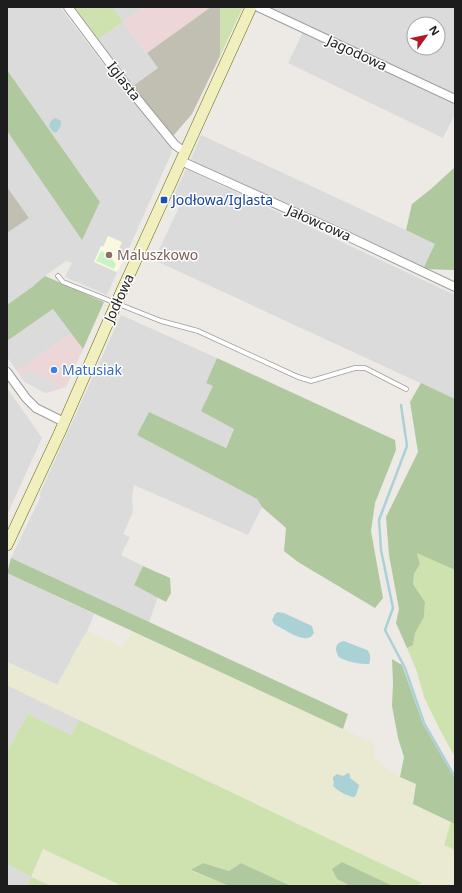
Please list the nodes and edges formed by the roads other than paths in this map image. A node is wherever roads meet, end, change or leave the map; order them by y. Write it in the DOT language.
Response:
graph roads {
  1 [pos="68,7"];
  2 [pos="251,7"];
  3 [pos="258,7"];
  4 [pos="455,99"];
  5 [pos="183,157"];
  6 [pos="58,276"];
  7 [pos="455,287"];
  8 [pos="116,303"];
  9 [pos="7,372"];
  10 [pos="406,389"];
  11 [pos="64,422"];
  12 [pos="7,546"];
  1 -- 5 [label="street, Iglasta"];
  2 -- 5 [label="street, Jodłowa"];
  3 -- 4 [label="street, Jagodowa"];
  5 -- 7 [label="street, Jałowcowa"];
  5 -- 8 [label="street, Jodłowa"];
  6 -- 8 [label="lane"];
  8 -- 10 [label="lane"];
  8 -- 11 [label="street, Jodłowa"];
  9 -- 11 [label="street"];
  11 -- 12 [label="street, Jodłowa"];
}
